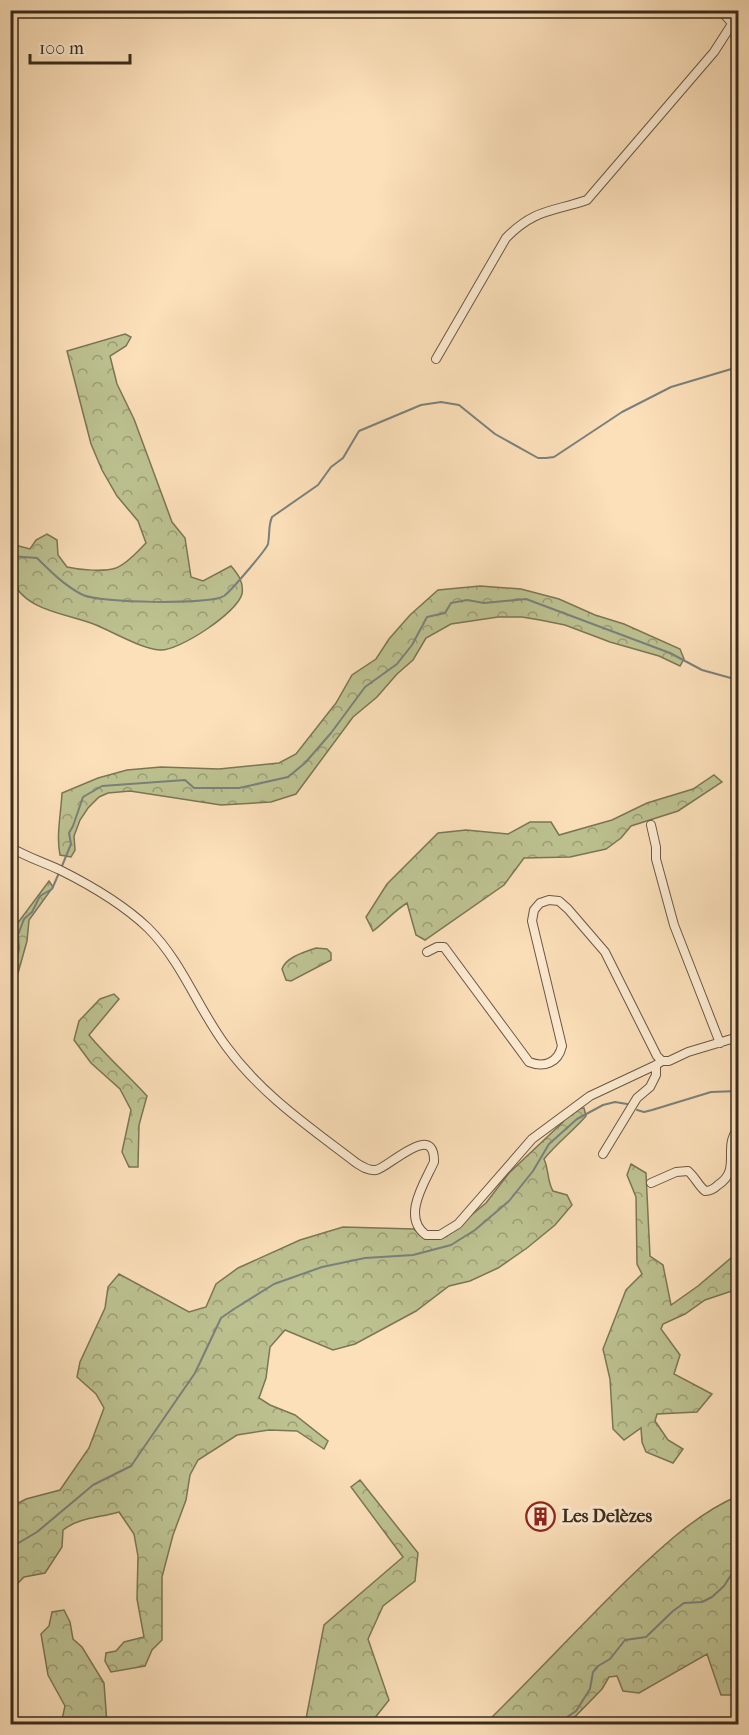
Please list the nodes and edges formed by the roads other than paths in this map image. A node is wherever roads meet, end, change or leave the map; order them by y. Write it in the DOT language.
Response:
graph roads {
  1 [pos="718,10"];
  2 [pos="735,27"];
  3 [pos="436,359"];
  4 [pos="651,825"];
  5 [pos="10,847"];
  6 [pos="427,952"];
  7 [pos="738,1037"];
  8 [pos="720,1042"];
  9 [pos="659,1063"];
  10 [pos="738,1129"];
  11 [pos="603,1154"];
  12 [pos="651,1183"];
  1 -- 2 [label="street"];
  2 -- 3 [label="street"];
  4 -- 8 [label="street"];
  5 -- 9 [label="street"];
  6 -- 9 [label="street"];
  7 -- 8 [label="street"];
  8 -- 9 [label="street"];
  9 -- 11 [label="street"];
  10 -- 12 [label="street"];
}
